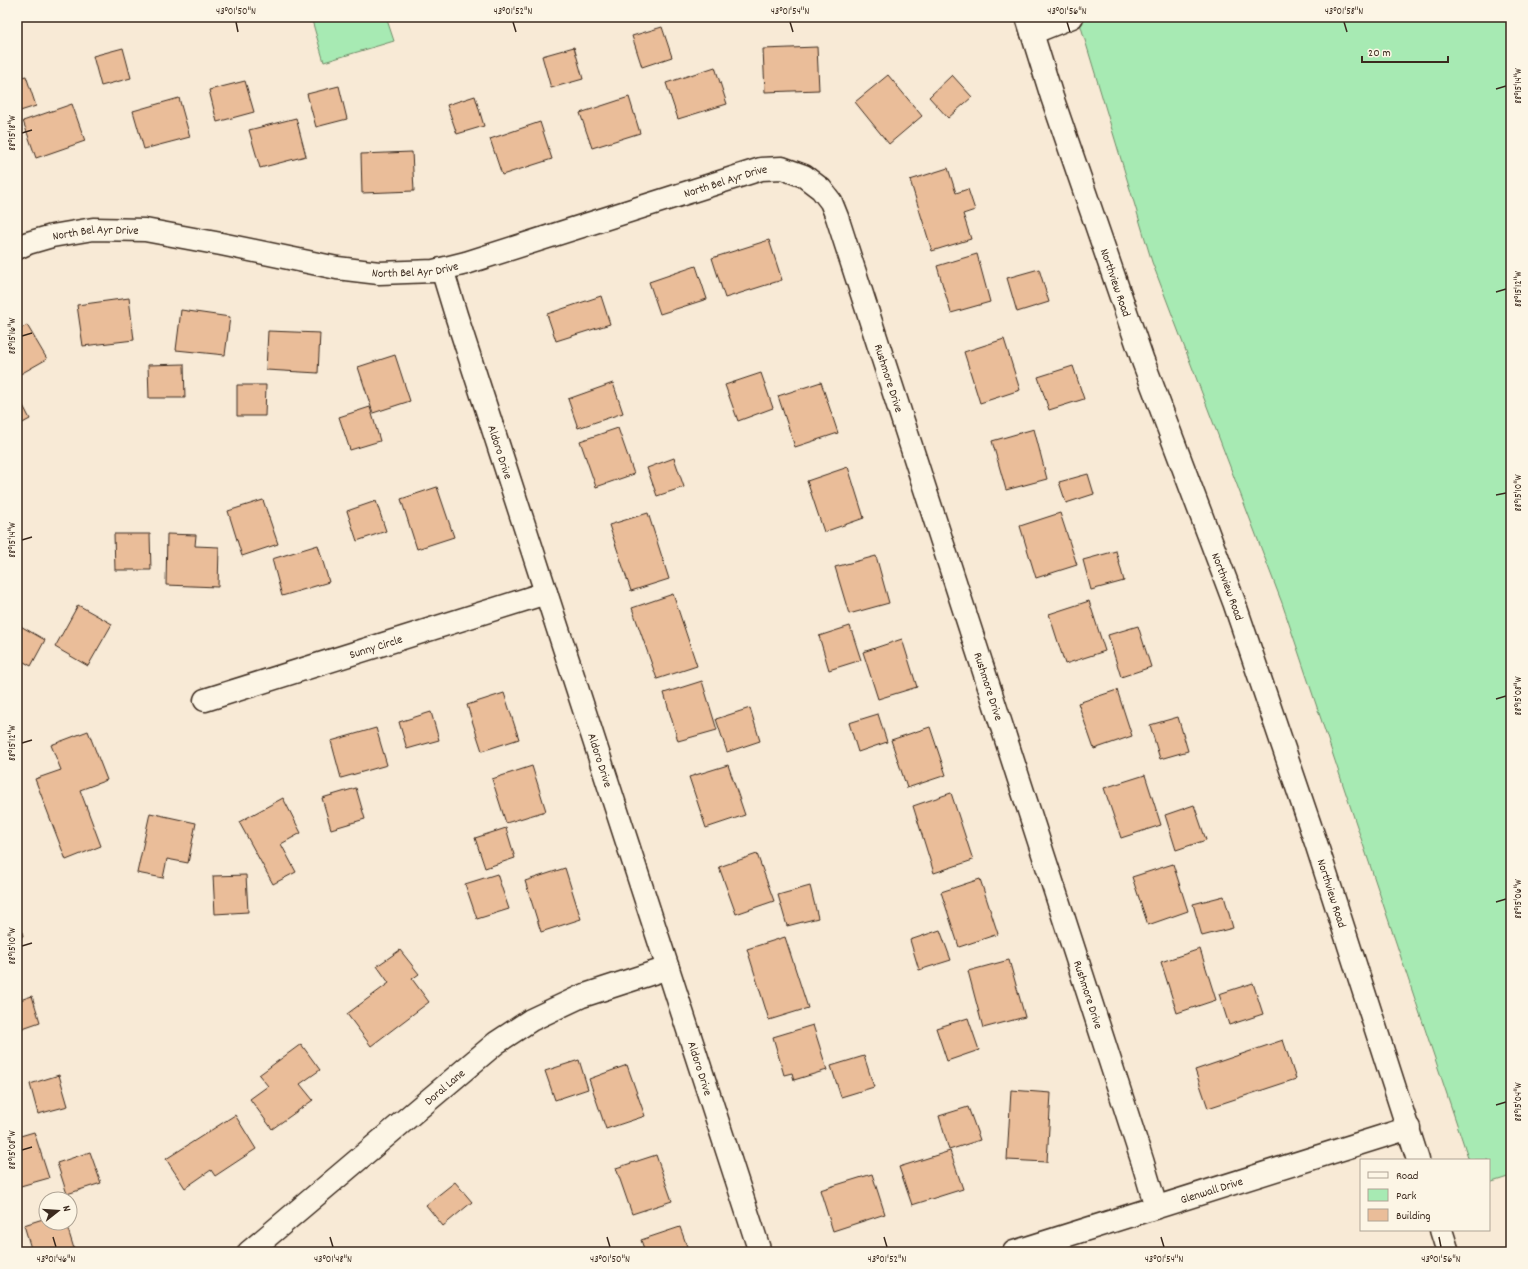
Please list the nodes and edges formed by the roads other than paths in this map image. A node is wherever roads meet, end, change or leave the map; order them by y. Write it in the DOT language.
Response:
graph roads {
  1 [pos="1072,17"];
  2 [pos="1029,25"];
  3 [pos="804,176"];
  4 [pos="17,248"];
  5 [pos="442,269"];
  6 [pos="546,593"];
  7 [pos="204,700"];
  8 [pos="668,968"];
  9 [pos="1409,1128"];
  10 [pos="1418,1159"];
  11 [pos="1156,1207"];
  12 [pos="1441,1231"];
  13 [pos="249,1252"];
  14 [pos="760,1252"];
  15 [pos="1014,1252"];
  16 [pos="1448,1252"];
  1 -- 2 [label="street"];
  2 -- 9 [label="street, Northview Road"];
  3 -- 5 [label="street, North Bel Ayr Drive"];
  3 -- 11 [label="street, Rushmore Drive"];
  4 -- 5 [label="street, North Bel Ayr Drive"];
  5 -- 6 [label="street, Aldoro Drive"];
  6 -- 7 [label="street, Sunny Circle"];
  6 -- 8 [label="street, Aldoro Drive"];
  8 -- 13 [label="street, Doral Lane"];
  8 -- 14 [label="street, Aldoro Drive"];
  9 -- 10 [label="street, Northview Road"];
  9 -- 11 [label="street, Glenwall Drive"];
  11 -- 15 [label="street, Glenwall Drive"];
  12 -- 16 [label="street"];
}
